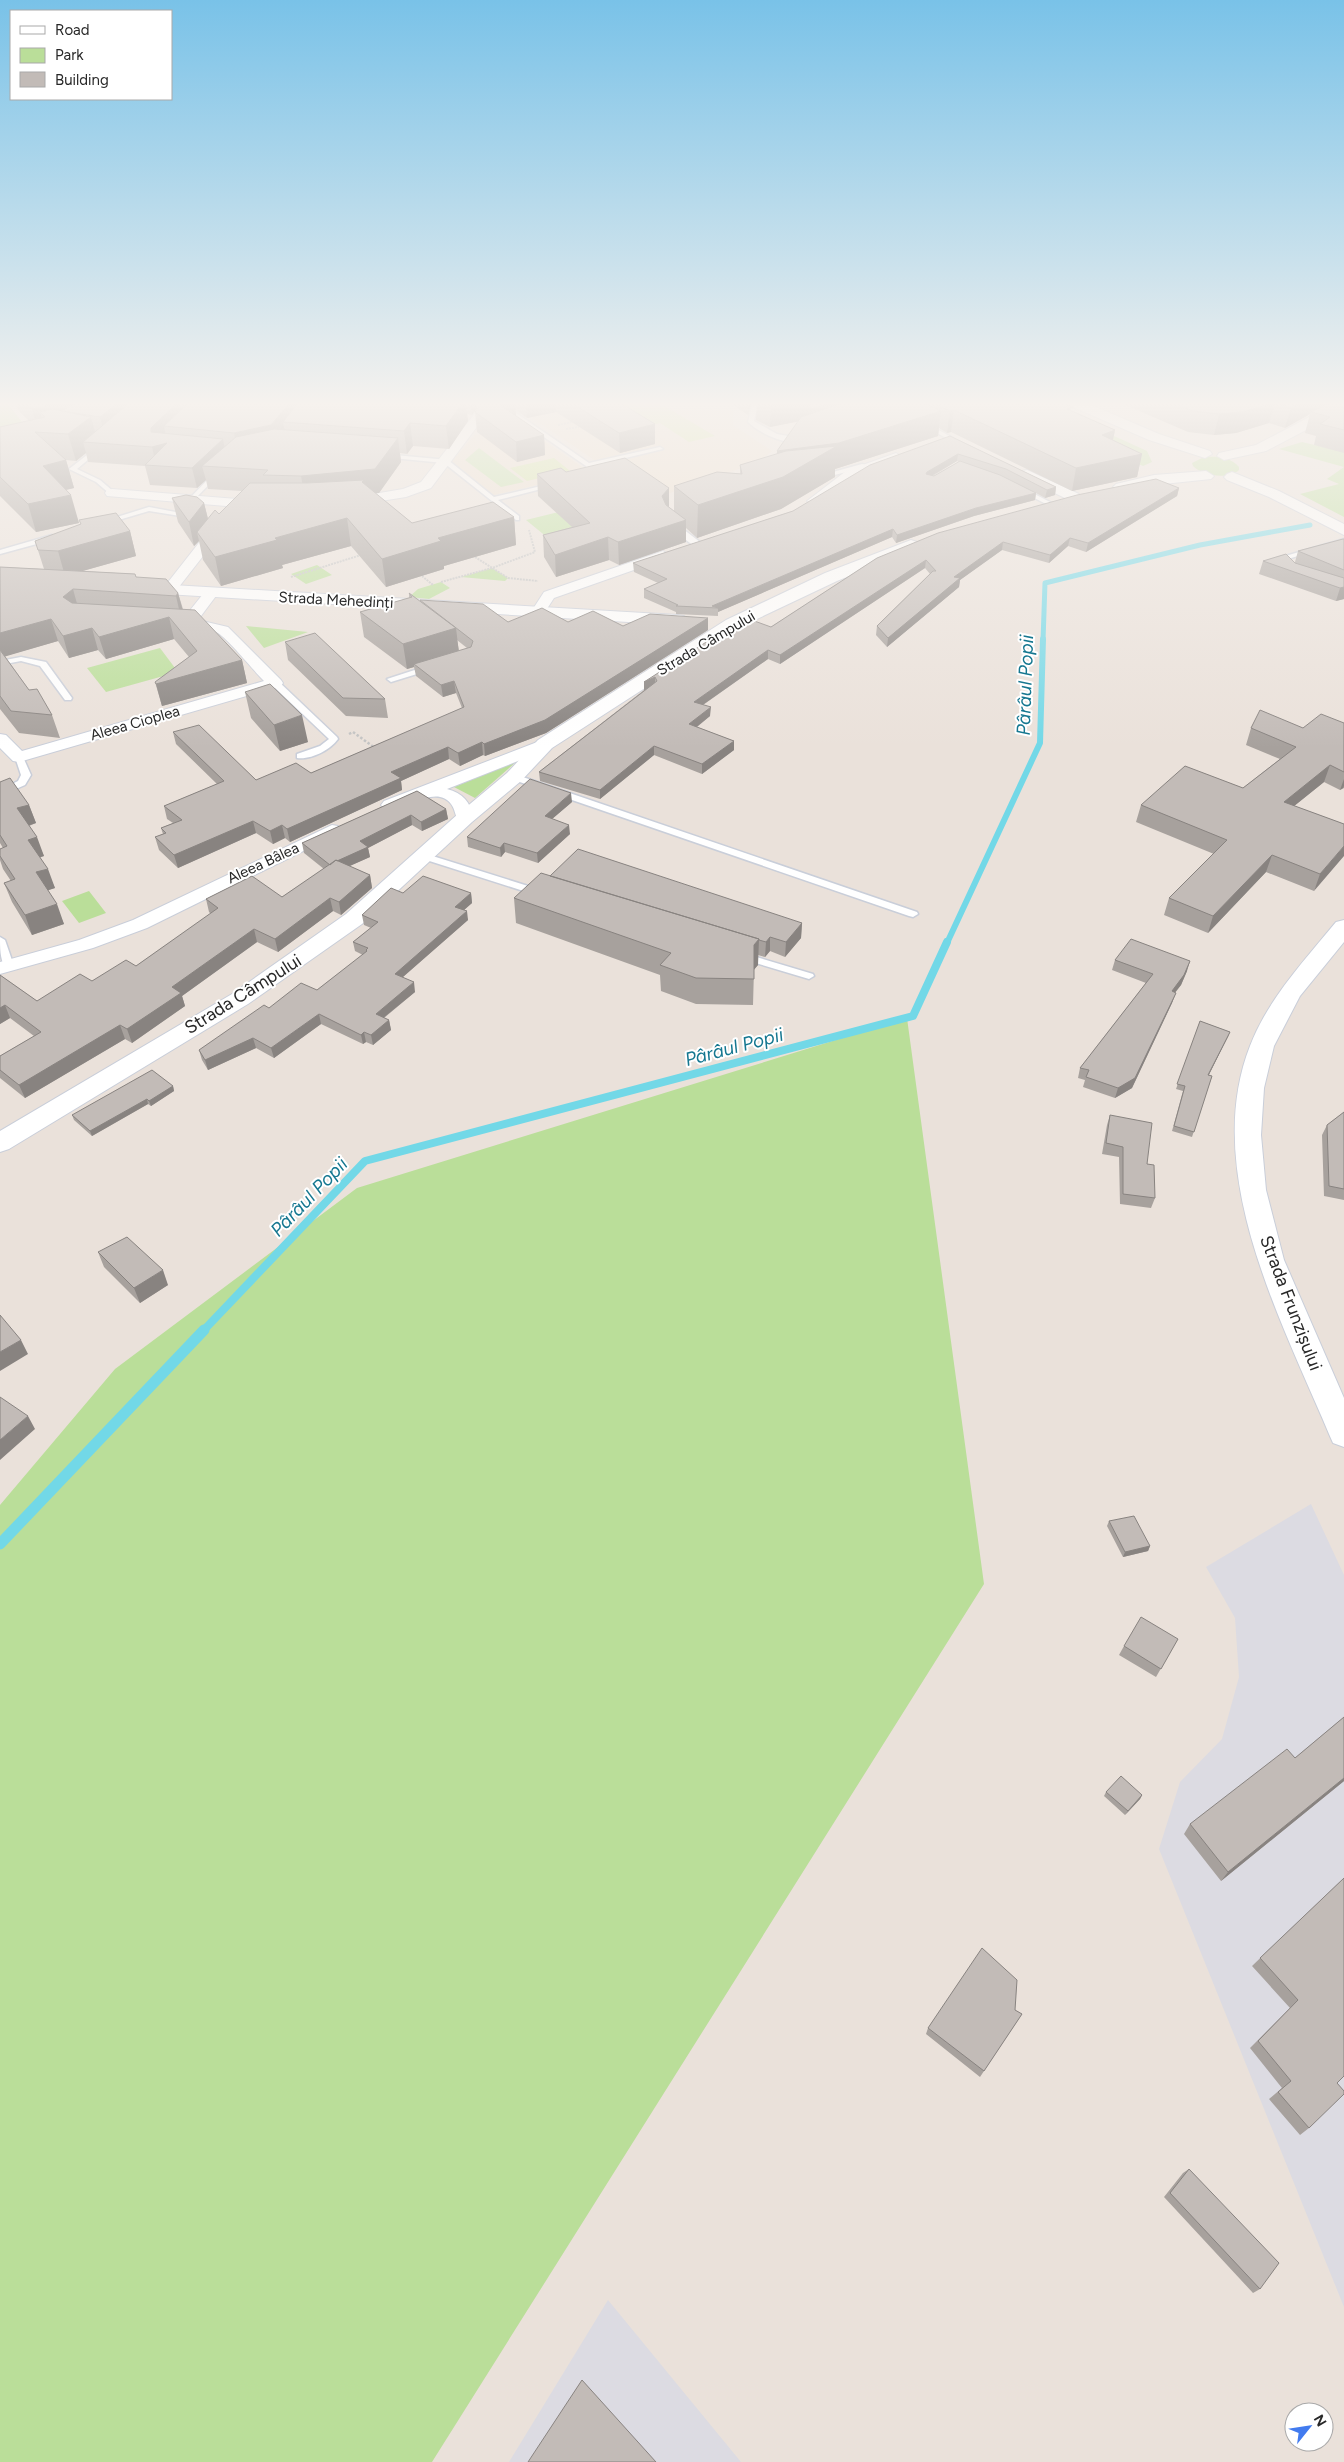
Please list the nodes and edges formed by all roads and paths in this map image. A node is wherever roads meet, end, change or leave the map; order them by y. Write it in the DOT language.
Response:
graph roads {
  1 [pos="668,518"];
  2 [pos="114,519"];
  3 [pos="220,519"];
  4 [pos="517,519"];
  5 [pos="1322,519"];
  6 [pos="93,525"];
  7 [pos="1344,530"];
  8 [pos="56,536"];
  9 [pos="922,540"];
  10 [pos="1344,541"];
  11 [pos="702,543"];
  12 [pos="0,552"];
  13 [pos="365,554"];
  14 [pos="475,557"];
  15 [pos="492,568"];
  16 [pos="1290,568"];
  17 [pos="422,576"];
  18 [pos="284,579"];
  19 [pos="441,582"];
  20 [pos="576,584"];
  21 [pos="433,585"];
  22 [pos="123,586"];
  23 [pos="170,590"];
  24 [pos="212,592"];
  25 [pos="402,604"];
  26 [pos="538,612"];
  27 [pos="417,615"];
  28 [pos="157,622"];
  29 [pos="187,624"];
  30 [pos="732,624"];
  31 [pos="0,663"];
  32 [pos="443,663"];
  33 [pos="391,679"];
  34 [pos="275,683"];
  35 [pos="68,698"];
  36 [pos="0,739"];
  37 [pos="334,739"];
  38 [pos="545,744"];
  39 [pos="375,748"];
  40 [pos="300,756"];
  41 [pos="19,757"];
  42 [pos="514,777"];
  43 [pos="419,792"];
  44 [pos="0,793"];
  45 [pos="374,812"];
  46 [pos="465,818"];
  47 [pos="350,822"];
  48 [pos="423,856"];
  49 [pos="555,897"];
  50 [pos="914,914"];
  51 [pos="1344,927"];
  52 [pos="0,940"];
  53 [pos="733,952"];
  54 [pos="4,967"];
  55 [pos="808,976"];
  56 [pos="0,1143"];
  57 [pos="1344,1434"];
  1 -- 11 [label="lane"];
  2 -- 6 [label="lane"];
  3 -- 23 [label="street"];
  4 -- 15 [label="path"];
  5 -- 7 [label="street"];
  8 -- 12 [label="lane"];
  9 -- 30 [label="street, Strada Câmpului"];
  10 -- 16 [label="lane"];
  11 -- 20 [label="street"];
  13 -- 18 [label="path"];
  14 -- 15 [label="path"];
  15 -- 19 [label="path"];
  15 -- 20 [label="path"];
  17 -- 21 [label="path"];
  20 -- 26 [label="street"];
  22 -- 23 [label="street, Strada Mehedinți"];
  23 -- 24 [label="street, Strada Mehedinți"];
  24 -- 25 [label="street, Strada Mehedinți"];
  24 -- 29 [label="street"];
  25 -- 26 [label="street, Strada Mehedinți"];
  25 -- 27 [label="lane"];
  26 -- 30 [label="street, Strada Mehedinți"];
  28 -- 29 [label="street"];
  29 -- 34 [label="street"];
  30 -- 38 [label="street, Strada Câmpului"];
  31 -- 35 [label="lane"];
  32 -- 33 [label="lane"];
  34 -- 37 [label="lane"];
  34 -- 41 [label="street, Aleea Cioplea"];
  36 -- 41 [label="street"];
  37 -- 39 [label="path"];
  37 -- 40 [label="lane"];
  38 -- 42 [label="street, Strada Câmpului"];
  38 -- 43 [label="street"];
  41 -- 44 [label="lane"];
  42 -- 46 [label="street, Strada Câmpului"];
  42 -- 50 [label="lane"];
  43 -- 45 [label="street"];
  43 -- 46 [label="street"];
  46 -- 48 [label="street, Strada Câmpului"];
  47 -- 54 [label="street, Aleea Bâlea"];
  48 -- 49 [label="lane"];
  48 -- 56 [label="street, Strada Câmpului"];
  51 -- 57 [label="street, Strada Frunzișului"];
  52 -- 54 [label="lane, Aleea Bâlea"];
  53 -- 55 [label="lane"];
}
